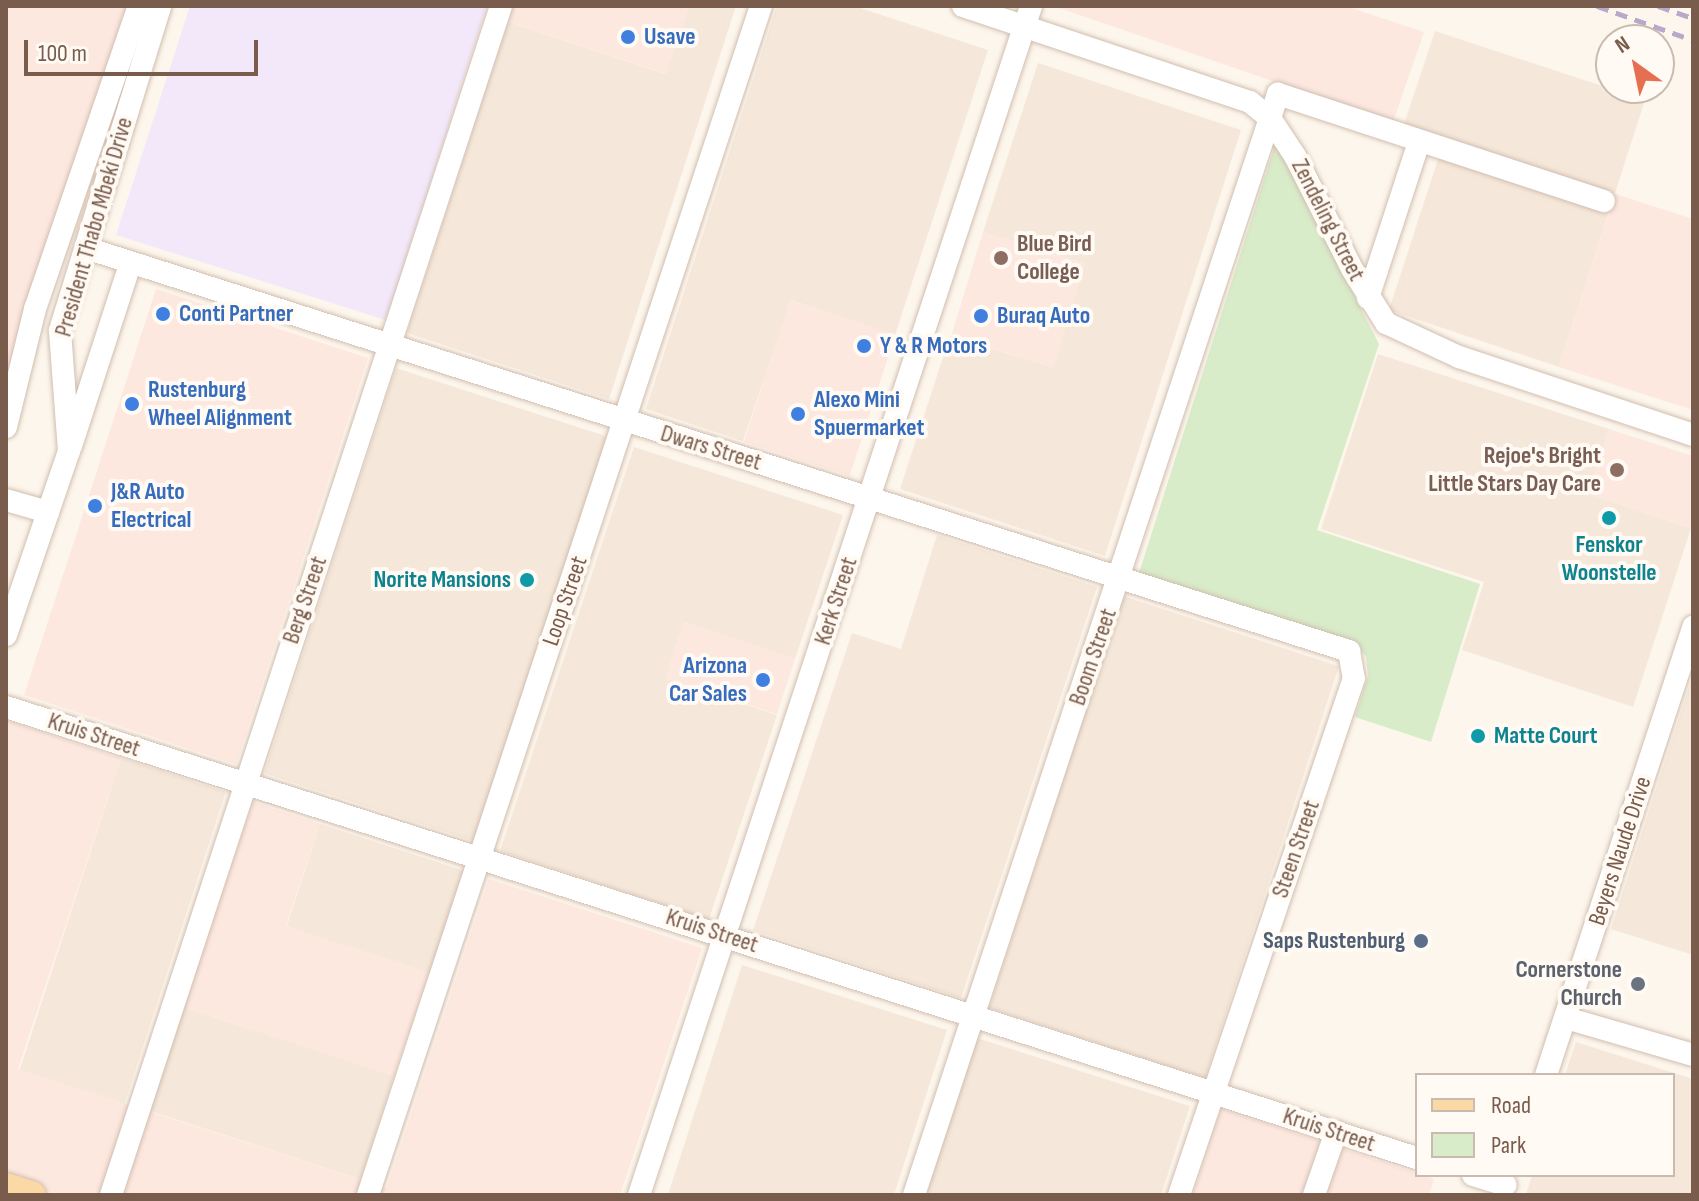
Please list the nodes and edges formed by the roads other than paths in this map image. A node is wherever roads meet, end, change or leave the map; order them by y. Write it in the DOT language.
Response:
graph roads {
  1 [pos="139,6"];
  2 [pos="160,6"];
  3 [pos="501,6"];
  4 [pos="761,6"];
  5 [pos="963,6"];
  6 [pos="1028,16"];
  7 [pos="1270,118"];
  8 [pos="1419,142"];
  9 [pos="1604,201"];
  10 [pos="86,248"];
  11 [pos="130,264"];
  12 [pos="1368,298"];
  13 [pos="390,347"];
  14 [pos="625,421"];
  15 [pos="6,427"];
  16 [pos="1693,435"];
  17 [pos="69,451"];
  18 [pos="871,497"];
  19 [pos="6,500"];
  20 [pos="48,512"];
  21 [pos="1119,577"];
  22 [pos="1693,627"];
  23 [pos="6,635"];
  24 [pos="1337,647"];
  25 [pos="6,707"];
  26 [pos="243,782"];
  27 [pos="480,856"];
  28 [pos="726,934"];
  29 [pos="971,1018"];
  30 [pos="1566,1018"];
  31 [pos="1693,1055"];
  32 [pos="1547,1073"];
  33 [pos="1213,1095"];
  34 [pos="1336,1132"];
  35 [pos="1415,1157"];
  36 [pos="1480,1177"];
  37 [pos="1506,1185"];
  38 [pos="6,1186"];
  39 [pos="33,1195"];
  40 [pos="111,1195"];
  41 [pos="368,1195"];
  42 [pos="639,1195"];
  43 [pos="914,1195"];
  44 [pos="1179,1195"];
  45 [pos="1314,1195"];
  1 -- 15 [label="street, President Thabo Mbeki Drive"];
  2 -- 10 [label="street, President Thabo Mbeki Drive"];
  3 -- 13 [label="street, Berg Street"];
  4 -- 14 [label="street, Loop Street"];
  5 -- 6 [label="street, Zendeling Street"];
  6 -- 7 [label="street, Zendeling Street"];
  6 -- 18 [label="street, Kerk Street"];
  7 -- 8 [label="street"];
  7 -- 12 [label="street, Zendeling Street"];
  7 -- 21 [label="street, Boom Street"];
  8 -- 9 [label="street"];
  8 -- 12 [label="street"];
  10 -- 11 [label="street, Dwars Street"];
  10 -- 17 [label="street, President Thabo Mbeki Drive"];
  11 -- 13 [label="street, Dwars Street"];
  11 -- 17 [label="street"];
  12 -- 16 [label="street, Zendeling Street"];
  13 -- 14 [label="street, Dwars Street"];
  13 -- 26 [label="street, Berg Street"];
  14 -- 18 [label="street, Dwars Street"];
  14 -- 27 [label="street, Loop Street"];
  17 -- 20 [label="street, President Thabo Mbeki Drive"];
  18 -- 21 [label="street, Dwars Street"];
  18 -- 28 [label="street, Kerk Street"];
  19 -- 20 [label="street"];
  20 -- 23 [label="street, President Thabo Mbeki Drive"];
  21 -- 24 [label="street, Dwars Street"];
  21 -- 29 [label="street, Boom Street"];
  22 -- 30 [label="street, Beyers Naude Drive"];
  24 -- 33 [label="street, Steen Street"];
  25 -- 26 [label="street, Kruis Street"];
  26 -- 27 [label="street, Kruis Street"];
  26 -- 40 [label="street, Berg Street"];
  27 -- 28 [label="street, Kruis Street"];
  27 -- 41 [label="street, Loop Street"];
  28 -- 29 [label="street, Kruis Street"];
  28 -- 42 [label="street, Kerk Street"];
  29 -- 33 [label="street, Kruis Street"];
  29 -- 43 [label="street, Boom Street"];
  30 -- 31 [label="street"];
  30 -- 32 [label="street, Beyers Naude Drive"];
  33 -- 34 [label="street, Kruis Street"];
  33 -- 44 [label="street, Steen Street"];
  34 -- 35 [label="street, Kruis Street"];
  34 -- 45 [label="street"];
  36 -- 37 [label="street"];
  38 -- 39 [label="main road"];
}
